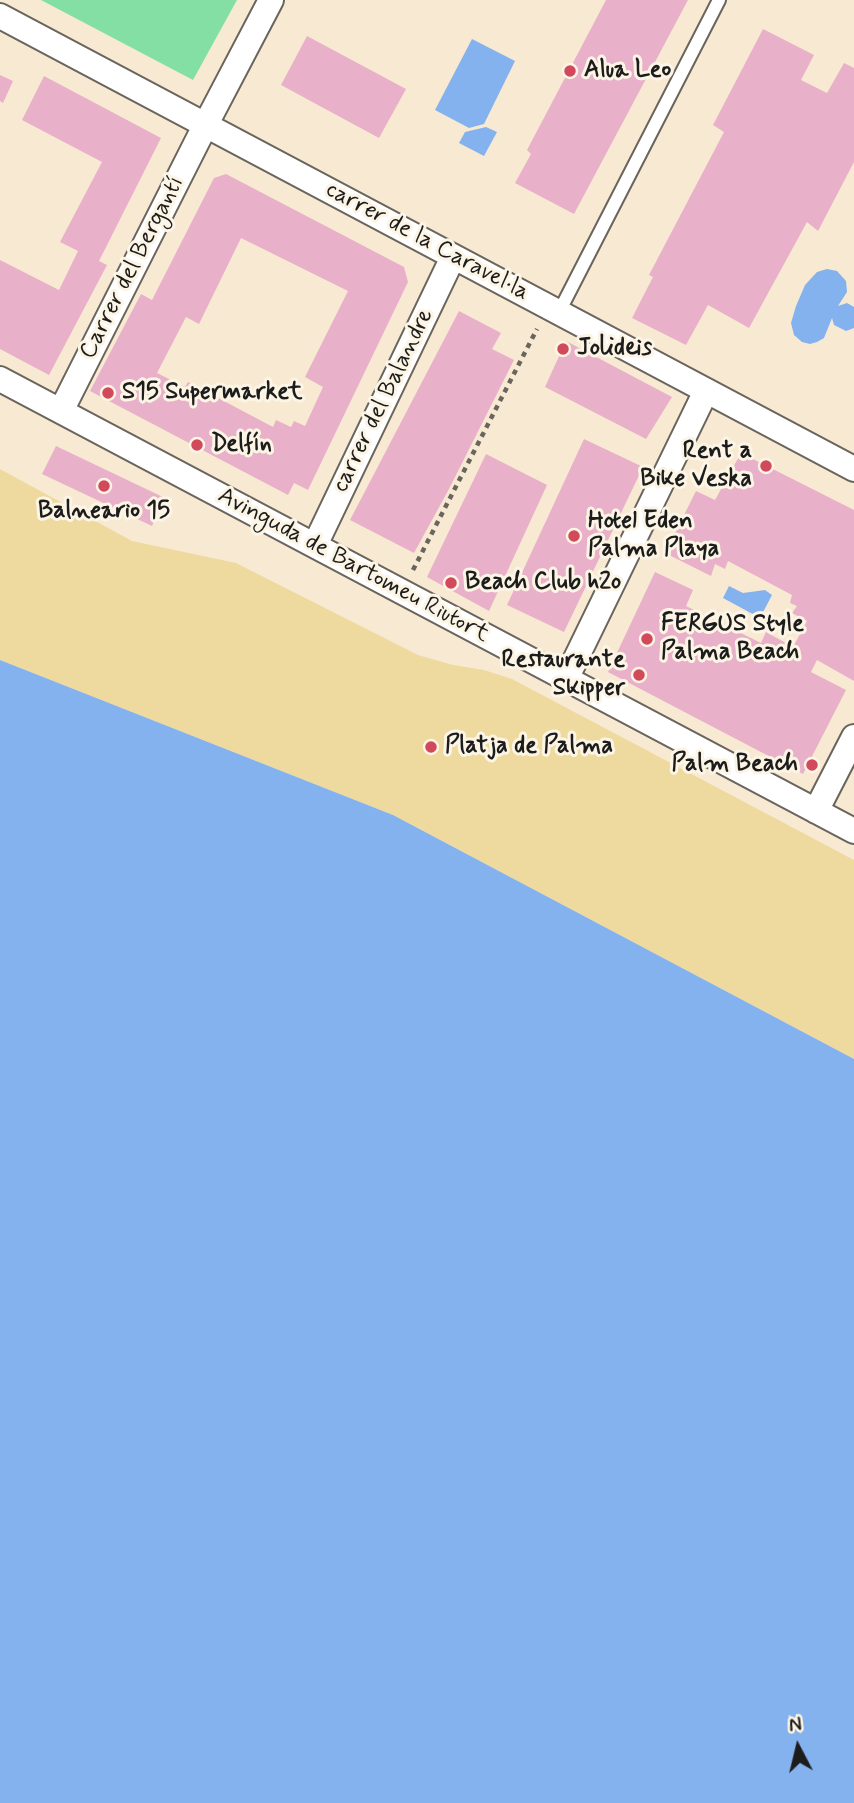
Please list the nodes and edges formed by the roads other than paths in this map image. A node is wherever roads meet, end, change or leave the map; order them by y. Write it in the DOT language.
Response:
graph roads {
  1 [pos="271,0"];
  2 [pos="719,0"];
  3 [pos="0,16"];
  4 [pos="206,124"];
  5 [pos="453,257"];
  6 [pos="554,309"];
  7 [pos="0,379"];
  8 [pos="706,391"];
  9 [pos="61,411"];
  10 [pos="854,469"];
  11 [pos="315,545"];
  12 [pos="566,679"];
  13 [pos="854,737"];
  14 [pos="816,811"];
  15 [pos="854,831"];
  1 -- 4 [label="street"];
  2 -- 6 [label="lane"];
  3 -- 4 [label="street, carrer de la Caravel·la"];
  4 -- 5 [label="street, carrer de la Caravel·la"];
  4 -- 9 [label="street, Carrer del Bergantí"];
  5 -- 6 [label="street, carrer de la Caravel·la"];
  5 -- 11 [label="street, carrer del Balandre"];
  6 -- 8 [label="street, carrer de la Caravel·la"];
  7 -- 9 [label="street, Avinguda de Bartomeu Riutort"];
  8 -- 10 [label="street, carrer de la Caravel·la"];
  8 -- 12 [label="street"];
  9 -- 11 [label="street, Avinguda de Bartomeu Riutort"];
  11 -- 12 [label="street, Avinguda de Bartomeu Riutort"];
  12 -- 14 [label="street, Avinguda de Bartomeu Riutort"];
  13 -- 14 [label="street"];
  14 -- 15 [label="street, Avinguda de Bartomeu Riutort"];
}
